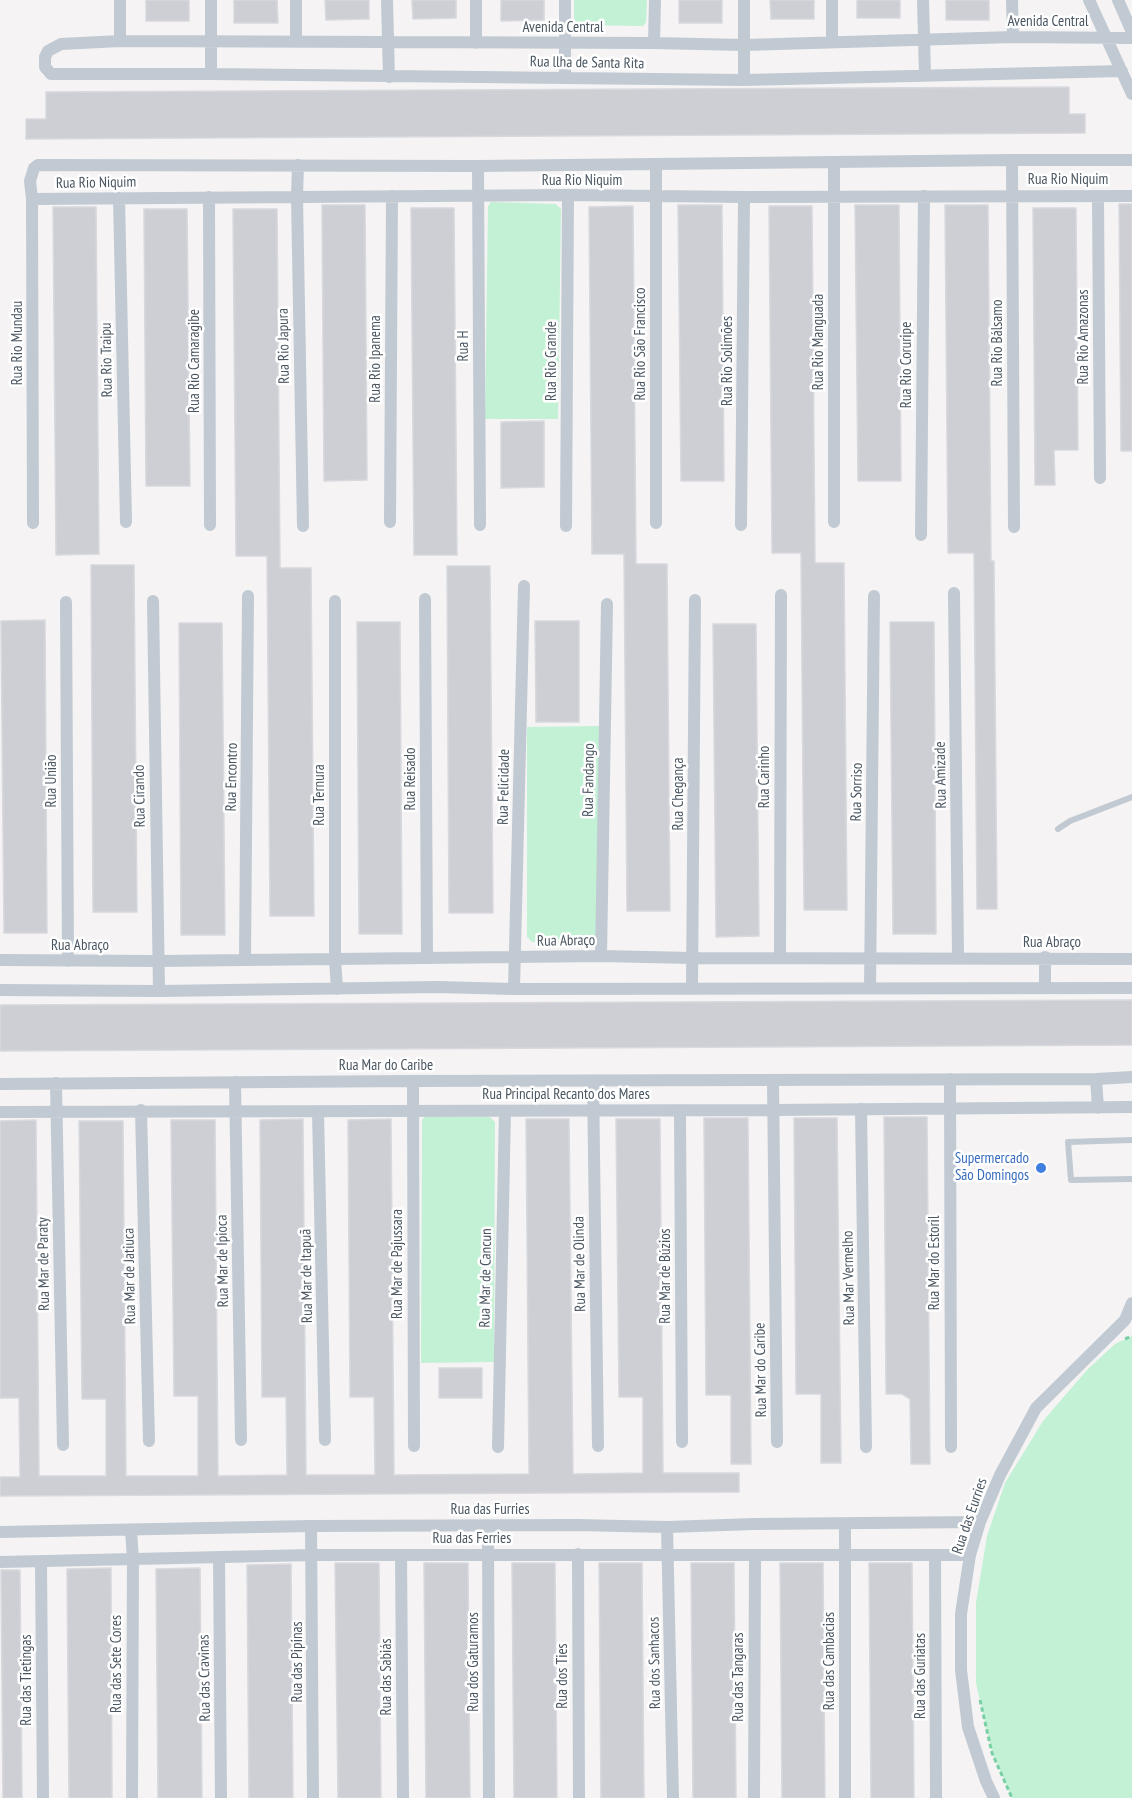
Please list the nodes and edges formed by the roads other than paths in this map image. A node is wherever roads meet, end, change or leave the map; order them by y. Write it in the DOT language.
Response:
graph roads {
  1 [pos="120,0"];
  2 [pos="211,0"];
  3 [pos="296,0"];
  4 [pos="387,0"];
  5 [pos="476,0"];
  6 [pos="565,0"];
  7 [pos="655,0"];
  8 [pos="744,0"];
  9 [pos="832,0"];
  10 [pos="923,0"];
  11 [pos="1012,0"];
  12 [pos="1089,0"];
  13 [pos="1118,0"];
  14 [pos="1132,32"];
  15 [pos="1013,37"];
  16 [pos="1105,37"];
  17 [pos="1132,38"];
  18 [pos="924,40"];
  19 [pos="120,41"];
  20 [pos="211,42"];
  21 [pos="296,42"];
  22 [pos="832,42"];
  23 [pos="387,43"];
  24 [pos="565,43"];
  25 [pos="654,43"];
  26 [pos="476,44"];
  27 [pos="744,45"];
  28 [pos="1122,71"];
  29 [pos="51,74"];
  30 [pos="211,74"];
  31 [pos="925,75"];
  32 [pos="389,77"];
  33 [pos="565,77"];
  34 [pos="744,80"];
  35 [pos="1132,94"];
  36 [pos="1012,159"];
  37 [pos="1132,160"];
  38 [pos="834,162"];
  39 [pos="656,164"];
  40 [pos="38,165"];
  41 [pos="298,165"];
  42 [pos="478,166"];
  43 [pos="568,195"];
  44 [pos="1012,195"];
  45 [pos="392,196"];
  46 [pos="478,196"];
  47 [pos="924,196"];
  48 [pos="1098,196"];
  49 [pos="1132,196"];
  50 [pos="209,197"];
  51 [pos="297,197"];
  52 [pos="656,197"];
  53 [pos="833,197"];
  54 [pos="118,198"];
  55 [pos="744,198"];
  56 [pos="32,199"];
  57 [pos="1100,478"];
  58 [pos="126,522"];
  59 [pos="390,522"];
  60 [pos="834,522"];
  61 [pos="33,523"];
  62 [pos="656,523"];
  63 [pos="210,525"];
  64 [pos="480,525"];
  65 [pos="741,525"];
  66 [pos="303,526"];
  67 [pos="566,526"];
  68 [pos="1014,527"];
  69 [pos="921,535"];
  70 [pos="524,586"];
  71 [pos="954,592"];
  72 [pos="781,595"];
  73 [pos="248,596"];
  74 [pos="874,596"];
  75 [pos="424,599"];
  76 [pos="695,600"];
  77 [pos="153,601"];
  78 [pos="66,602"];
  79 [pos="335,602"];
  80 [pos="607,604"];
  81 [pos="1132,797"];
  82 [pos="1058,829"];
  83 [pos="601,956"];
  84 [pos="514,957"];
  85 [pos="958,957"];
  86 [pos="1045,957"];
  87 [pos="427,958"];
  88 [pos="692,958"];
  89 [pos="780,958"];
  90 [pos="870,958"];
  91 [pos="1132,958"];
  92 [pos="245,959"];
  93 [pos="335,959"];
  94 [pos="0,960"];
  95 [pos="68,961"];
  96 [pos="157,961"];
  97 [pos="692,988"];
  98 [pos="870,988"];
  99 [pos="1045,988"];
  100 [pos="1132,988"];
  101 [pos="337,989"];
  102 [pos="514,989"];
  103 [pos="0,990"];
  104 [pos="159,990"];
  105 [pos="1132,1077"];
  106 [pos="950,1079"];
  107 [pos="1096,1079"];
  108 [pos="413,1081"];
  109 [pos="593,1081"];
  110 [pos="772,1081"];
  111 [pos="235,1082"];
  112 [pos="56,1083"];
  113 [pos="0,1084"];
  114 [pos="1098,1107"];
  115 [pos="1132,1107"];
  116 [pos="949,1108"];
  117 [pos="861,1109"];
  118 [pos="141,1110"];
  119 [pos="593,1110"];
  120 [pos="680,1110"];
  121 [pos="774,1110"];
  122 [pos="56,1111"];
  123 [pos="236,1111"];
  124 [pos="412,1111"];
  125 [pos="505,1111"];
  126 [pos="0,1112"];
  127 [pos="318,1112"];
  128 [pos="1132,1140"];
  129 [pos="1132,1179"];
  130 [pos="1132,1303"];
  131 [pos="1129,1319"];
  132 [pos="241,1440"];
  133 [pos="325,1440"];
  134 [pos="149,1441"];
  135 [pos="682,1442"];
  136 [pos="777,1442"];
  137 [pos="63,1445"];
  138 [pos="414,1446"];
  139 [pos="598,1446"];
  140 [pos="498,1447"];
  141 [pos="866,1447"];
  142 [pos="951,1447"];
  143 [pos="980,1522"];
  144 [pos="845,1524"];
  145 [pos="311,1526"];
  146 [pos="488,1526"];
  147 [pos="668,1527"];
  148 [pos="131,1530"];
  149 [pos="0,1532"];
  150 [pos="489,1554"];
  151 [pos="578,1554"];
  152 [pos="667,1554"];
  153 [pos="844,1554"];
  154 [pos="940,1554"];
  155 [pos="312,1555"];
  156 [pos="401,1555"];
  157 [pos="755,1555"];
  158 [pos="970,1555"];
  159 [pos="219,1558"];
  160 [pos="133,1559"];
  161 [pos="0,1562"];
  162 [pos="41,1562"];
  163 [pos="43,1798"];
  164 [pos="132,1798"];
  165 [pos="221,1798"];
  166 [pos="314,1798"];
  167 [pos="403,1798"];
  168 [pos="489,1798"];
  169 [pos="579,1798"];
  170 [pos="673,1798"];
  171 [pos="754,1798"];
  172 [pos="845,1798"];
  173 [pos="936,1798"];
  174 [pos="994,1798"];
  1 -- 19 [label="street"];
  2 -- 20 [label="street"];
  3 -- 21 [label="street"];
  4 -- 23 [label="street"];
  5 -- 26 [label="street"];
  6 -- 24 [label="street"];
  7 -- 25 [label="street"];
  8 -- 27 [label="street"];
  9 -- 22 [label="street"];
  10 -- 18 [label="street"];
  11 -- 15 [label="street"];
  12 -- 16 [label="street"];
  13 -- 14 [label="street"];
  15 -- 16 [label="street, Avenida Central"];
  15 -- 18 [label="street, Avenida Central"];
  16 -- 17 [label="street, Avenida Central"];
  16 -- 28 [label="street"];
  18 -- 22 [label="street, Avenida Central"];
  18 -- 31 [label="street"];
  19 -- 20 [label="street, Avenida Central"];
  19 -- 29 [label="street, Avenida Central"];
  20 -- 21 [label="street, Avenida Central"];
  20 -- 30 [label="street"];
  21 -- 23 [label="street, Avenida Central"];
  22 -- 27 [label="street, Avenida Central"];
  23 -- 26 [label="street, Avenida Central"];
  23 -- 32 [label="street"];
  24 -- 25 [label="street, Avenida Central"];
  24 -- 26 [label="street, Avenida Central"];
  24 -- 33 [label="street"];
  25 -- 27 [label="street, Avenida Central"];
  27 -- 34 [label="street"];
  28 -- 31 [label="street, Rua llha de Santa Rita"];
  28 -- 35 [label="street"];
  29 -- 30 [label="street, Rua llha de Santa Rita"];
  30 -- 32 [label="street, Rua llha de Santa Rita"];
  31 -- 34 [label="street, Rua llha de Santa Rita"];
  32 -- 33 [label="street, Rua llha de Santa Rita"];
  33 -- 34 [label="street, Rua llha de Santa Rita"];
  36 -- 37 [label="street, Rua Rio Niquim"];
  36 -- 38 [label="street, Rua Rio Niquim"];
  36 -- 44 [label="street, Rua Rio Bálsamo"];
  38 -- 39 [label="street, Rua Rio Niquim"];
  38 -- 53 [label="street, Rua Rio Manguada"];
  39 -- 42 [label="street, Rua Rio Niquim"];
  39 -- 52 [label="street, Rua Rio São Francisco"];
  40 -- 41 [label="street, Rua Rio Niquim"];
  40 -- 56 [label="street, Rua Rio Mundau"];
  41 -- 42 [label="street, Rua Rio Niquim"];
  41 -- 51 [label="street, Rua Rio Japura"];
  42 -- 46 [label="street, Rua H"];
  43 -- 46 [label="street, Rua Rio Niquim"];
  43 -- 52 [label="street, Rua Rio Niquim"];
  43 -- 67 [label="street, Rua Rio Grande"];
  44 -- 47 [label="street, Rua Rio Niquim"];
  44 -- 48 [label="street, Rua Rio Niquim"];
  44 -- 68 [label="street, Rua Rio Bálsamo"];
  45 -- 46 [label="street, Rua Rio Niquim"];
  45 -- 51 [label="street, Rua Rio Niquim"];
  45 -- 59 [label="street, Rua Rio Ipanema"];
  46 -- 64 [label="street, Rua H"];
  47 -- 53 [label="street, Rua Rio Niquim"];
  47 -- 69 [label="street, Rua Rio Coruripe"];
  48 -- 49 [label="street, Rua Rio Niquim"];
  48 -- 57 [label="street, Rua Rio Amazonas"];
  50 -- 51 [label="street, Rua Rio Niquim"];
  50 -- 54 [label="street, Rua Rio Niquim"];
  50 -- 63 [label="street, Rua Rio Camaragibe"];
  51 -- 66 [label="street, Rua Rio Japura"];
  52 -- 55 [label="street, Rua Rio Niquim"];
  52 -- 62 [label="street, Rua Rio São Francisco"];
  53 -- 55 [label="street, Rua Rio Niquim"];
  53 -- 60 [label="street, Rua Rio Manguada"];
  54 -- 56 [label="street, Rua Rio Niquim"];
  54 -- 58 [label="street, Rua Rio Traipu"];
  55 -- 65 [label="street, Rua Rio Solimões"];
  56 -- 61 [label="street, Rua Rio Mundau"];
  70 -- 84 [label="street, Rua Felicidade"];
  71 -- 85 [label="street, Rua Amizade"];
  72 -- 89 [label="street, Rua Carinho"];
  73 -- 92 [label="street, Rua Encontro"];
  74 -- 90 [label="street, Rua Sorriso"];
  75 -- 87 [label="street, Rua Reisado"];
  76 -- 88 [label="street, Rua Chegança"];
  77 -- 96 [label="street, Rua Cirando"];
  78 -- 95 [label="street, Rua União"];
  79 -- 93 [label="street, Rua Ternura"];
  80 -- 83 [label="street, Rua Fandango"];
  81 -- 82 [label="lane"];
  83 -- 84 [label="street, Rua Abraço"];
  83 -- 88 [label="street, Rua Abraço"];
  84 -- 87 [label="street, Rua Abraço"];
  84 -- 102 [label="street, Rua Felicidade"];
  85 -- 86 [label="street, Rua Abraço"];
  85 -- 90 [label="street, Rua Abraço"];
  86 -- 91 [label="street, Rua Abraço"];
  86 -- 99 [label="street"];
  87 -- 93 [label="street, Rua Abraço"];
  88 -- 89 [label="street, Rua Abraço"];
  88 -- 97 [label="street, Rua Chegança"];
  89 -- 90 [label="street, Rua Abraço"];
  90 -- 98 [label="street, Rua Sorriso"];
  92 -- 93 [label="street, Rua Abraço"];
  92 -- 96 [label="street, Rua Abraço"];
  93 -- 101 [label="street, Rua Ternura"];
  94 -- 95 [label="street, Rua Abraço"];
  95 -- 96 [label="street, Rua Abraço"];
  96 -- 104 [label="street, Rua Cirando"];
  97 -- 98 [label="street"];
  97 -- 102 [label="street"];
  98 -- 99 [label="street"];
  99 -- 100 [label="street"];
  101 -- 102 [label="street"];
  101 -- 104 [label="street"];
  103 -- 104 [label="street"];
  105 -- 107 [label="street, Rua Mar do Caribe"];
  106 -- 107 [label="street, Rua Mar do Caribe"];
  106 -- 110 [label="street, Rua Mar do Caribe"];
  106 -- 116 [label="street, Rua Mar do Estoril"];
  107 -- 114 [label="street"];
  108 -- 109 [label="street, Rua Mar do Caribe"];
  108 -- 111 [label="street, Rua Mar do Caribe"];
  108 -- 124 [label="street, Rua Mar de Pajussara"];
  109 -- 110 [label="street, Rua Mar do Caribe"];
  109 -- 119 [label="street, Rua Mar de Olinda"];
  110 -- 121 [label="street, Rua Mar do Caribe"];
  111 -- 112 [label="street, Rua Mar do Caribe"];
  111 -- 123 [label="street, Rua Mar de Ipioca"];
  112 -- 113 [label="street, Rua Mar do Caribe"];
  112 -- 122 [label="street, Rua Mar de Paraty"];
  114 -- 115 [label="street, Rua Principal Recanto dos Mares"];
  114 -- 116 [label="street, Rua Principal Recanto dos Mares"];
  116 -- 117 [label="street, Rua Principal Recanto dos Mares"];
  116 -- 142 [label="street, Rua Mar do Estoril"];
  117 -- 121 [label="street, Rua Principal Recanto dos Mares"];
  117 -- 141 [label="street, Rua Mar Vermelho"];
  118 -- 122 [label="street, Rua Principal Recanto dos Mares"];
  118 -- 123 [label="street, Rua Principal Recanto dos Mares"];
  118 -- 134 [label="street, Rua Mar de Jatiuca"];
  119 -- 120 [label="street, Rua Principal Recanto dos Mares"];
  119 -- 125 [label="street, Rua Principal Recanto dos Mares"];
  119 -- 139 [label="street, Rua Mar de Olinda"];
  120 -- 121 [label="street, Rua Principal Recanto dos Mares"];
  120 -- 135 [label="street, Rua Mar de Búzios"];
  121 -- 136 [label="street, Rua Mar do Caribe"];
  122 -- 126 [label="street, Rua Principal Recanto dos Mares"];
  122 -- 137 [label="street, Rua Mar de Paraty"];
  123 -- 127 [label="street, Rua Principal Recanto dos Mares"];
  123 -- 132 [label="street, Rua Mar de Ipioca"];
  124 -- 125 [label="street, Rua Principal Recanto dos Mares"];
  124 -- 127 [label="street, Rua Principal Recanto dos Mares"];
  124 -- 138 [label="street, Rua Mar de Pajussara"];
  125 -- 140 [label="street, Rua Mar de Cancun"];
  127 -- 133 [label="street, Rua Mar de Itapuã"];
  128 -- 129 [label="lane"];
  130 -- 131 [label="street"];
  131 -- 143 [label="street, Rua das Eurries"];
  143 -- 144 [label="street, Rua das Furries"];
  143 -- 158 [label="street, Rua das Eurries"];
  144 -- 147 [label="street, Rua das Furries"];
  144 -- 153 [label="street, Rua das Cambacias"];
  145 -- 146 [label="street, Rua das Furries"];
  145 -- 148 [label="street, Rua das Furries"];
  145 -- 155 [label="street, Rua das Pipinas"];
  146 -- 147 [label="street, Rua das Furries"];
  146 -- 150 [label="street, Rua dos Gaturamos"];
  147 -- 152 [label="street, Rua dos Sanhacos"];
  148 -- 149 [label="street, Rua das Furries"];
  148 -- 160 [label="street, Rua das Sete Cores"];
  150 -- 151 [label="street, Rua das Ferries"];
  150 -- 156 [label="street, Rua das Ferries"];
  150 -- 168 [label="street, Rua dos Gaturamos"];
  151 -- 152 [label="street, Rua das Ferries"];
  151 -- 169 [label="street, Rua dos Ties"];
  152 -- 157 [label="street, Rua das Ferries"];
  152 -- 170 [label="street, Rua dos Sanhacos"];
  153 -- 154 [label="street, Rua das Ferries"];
  153 -- 157 [label="street, Rua das Ferries"];
  153 -- 172 [label="street, Rua das Cambacias"];
  154 -- 158 [label="street, Rua das Ferries"];
  154 -- 173 [label="street, Rua das Guriatas"];
  155 -- 156 [label="street, Rua das Ferries"];
  155 -- 159 [label="street, Rua das Ferries"];
  155 -- 166 [label="street, Rua das Pipinas"];
  156 -- 167 [label="street, Rua das Sabiás"];
  157 -- 171 [label="street, Rua das Tangaras"];
  158 -- 174 [label="street, Rua das Eurries"];
  159 -- 160 [label="street, Rua das Ferries"];
  159 -- 165 [label="street, Rua das Cravinas"];
  160 -- 162 [label="street, Rua das Ferries"];
  160 -- 164 [label="street, Rua das Sete Cores"];
  161 -- 162 [label="street, Rua das Ferries"];
  162 -- 163 [label="street, Rua das Tietingas"];
}
